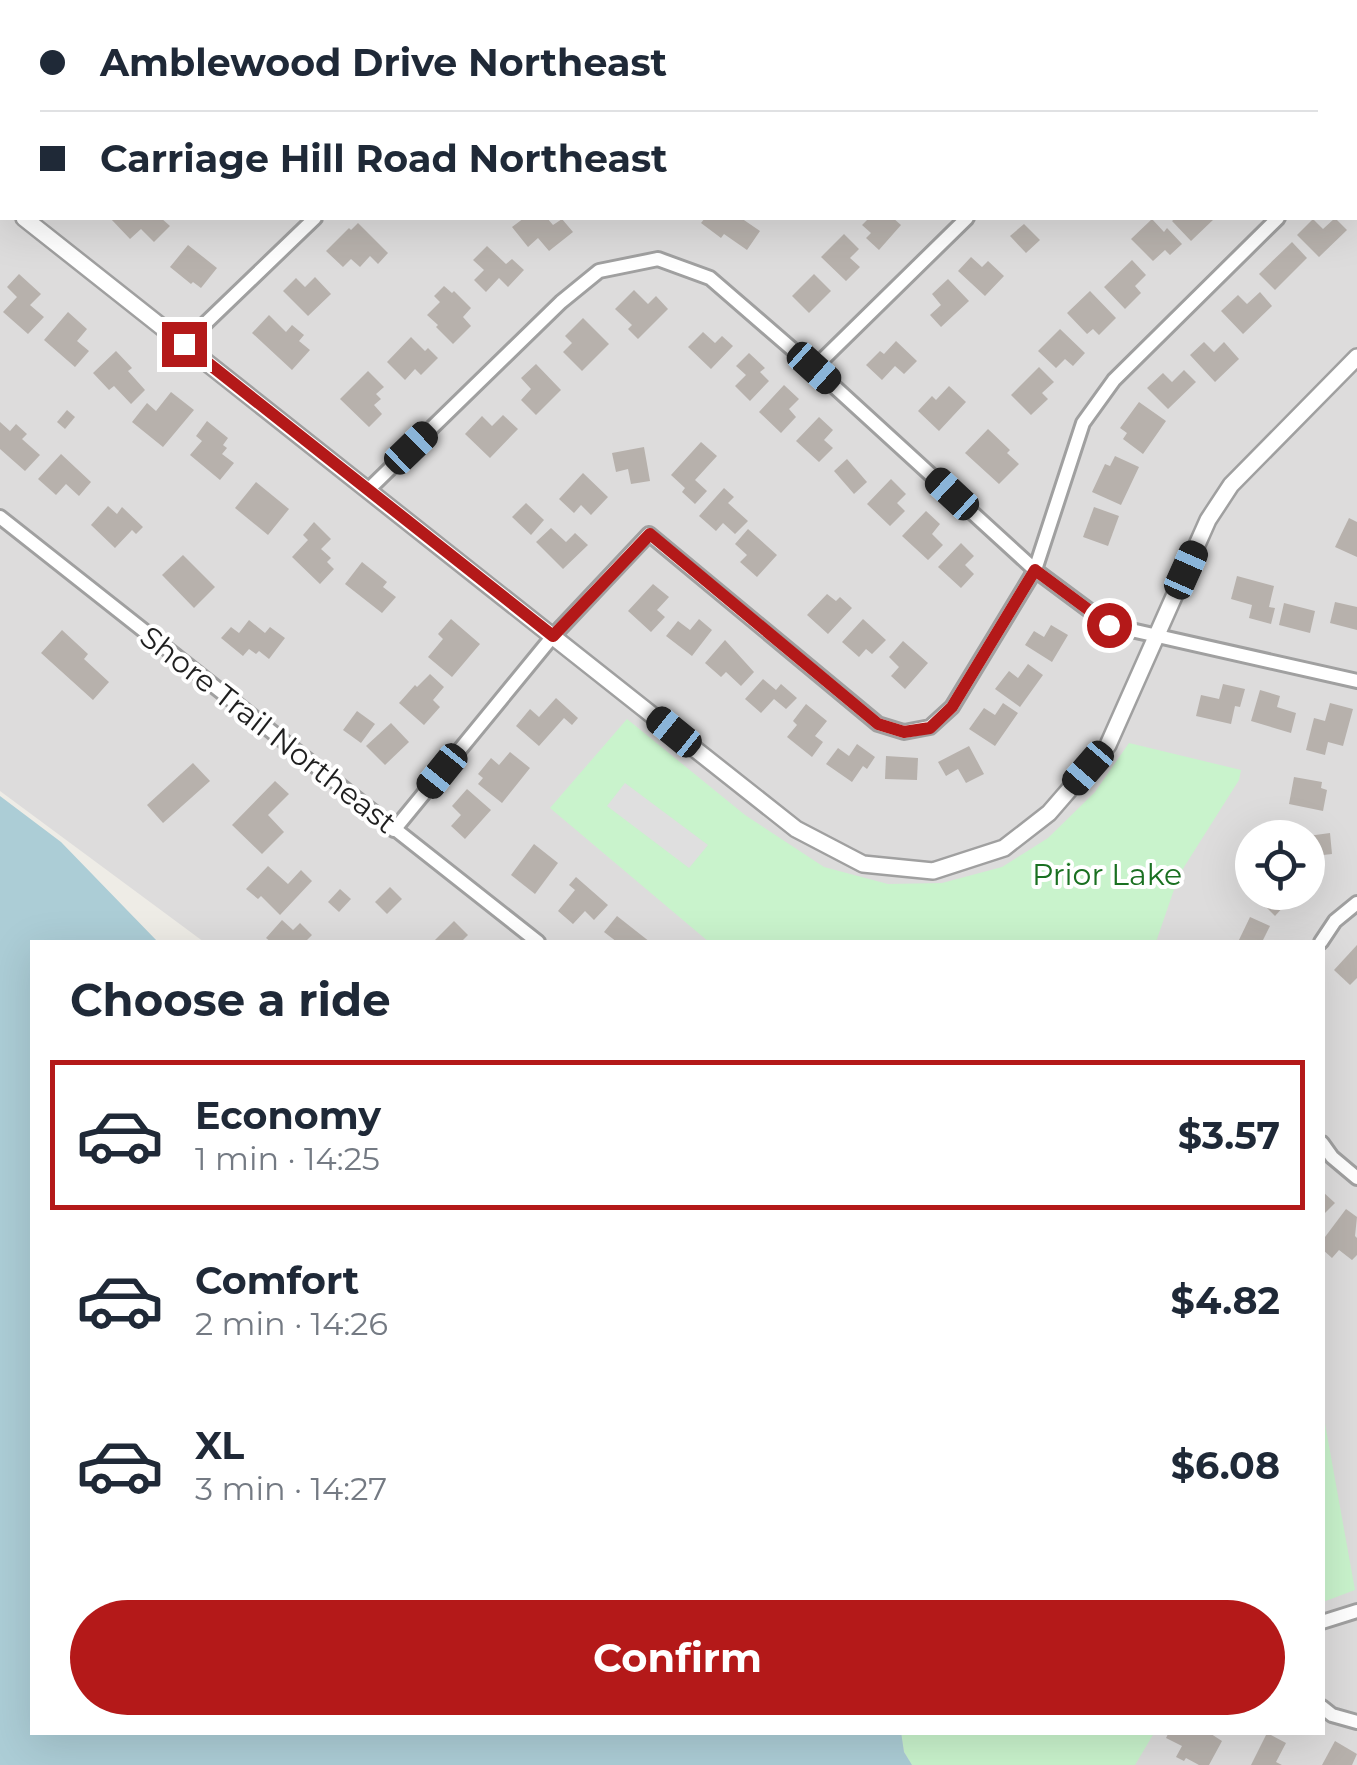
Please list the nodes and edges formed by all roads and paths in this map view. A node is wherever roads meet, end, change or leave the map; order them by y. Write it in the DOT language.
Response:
graph roads {
  1 [pos="27,220"];
  2 [pos="313,220"];
  3 [pos="965,220"];
  4 [pos="1276,220"];
  5 [pos="184,344"];
  6 [pos="1357,357"];
  7 [pos="814,368"];
  8 [pos="368,490"];
  9 [pos="1,518"];
  10 [pos="1035,570"];
  11 [pos="553,636"];
  12 [pos="1156,636"];
  13 [pos="1357,682"];
  14 [pos="394,830"];
  15 [pos="1357,903"];
  16 [pos="535,940"];
  17 [pos="1322,940"];
  18 [pos="1325,1147"];
  19 [pos="1357,1178"];
  20 [pos="1357,1610"];
  21 [pos="1325,1621"];
  22 [pos="1325,1709"];
  23 [pos="1357,1722"];
  1 -- 5 [label="street"];
  2 -- 5 [label="street"];
  3 -- 7 [label="street"];
  4 -- 10 [label="street"];
  5 -- 8 [label="street"];
  6 -- 12 [label="street"];
  7 -- 8 [label="street"];
  7 -- 10 [label="street"];
  8 -- 11 [label="street"];
  9 -- 14 [label="street, Shore Trail Northeast"];
  10 -- 11 [label="street"];
  10 -- 12 [label="street"];
  11 -- 12 [label="street"];
  11 -- 14 [label="street"];
  12 -- 13 [label="street"];
  14 -- 16 [label="street, Shore Trail Northeast"];
  15 -- 17 [label="street"];
  18 -- 19 [label="street"];
  20 -- 21 [label="street"];
  22 -- 23 [label="street"];
}
